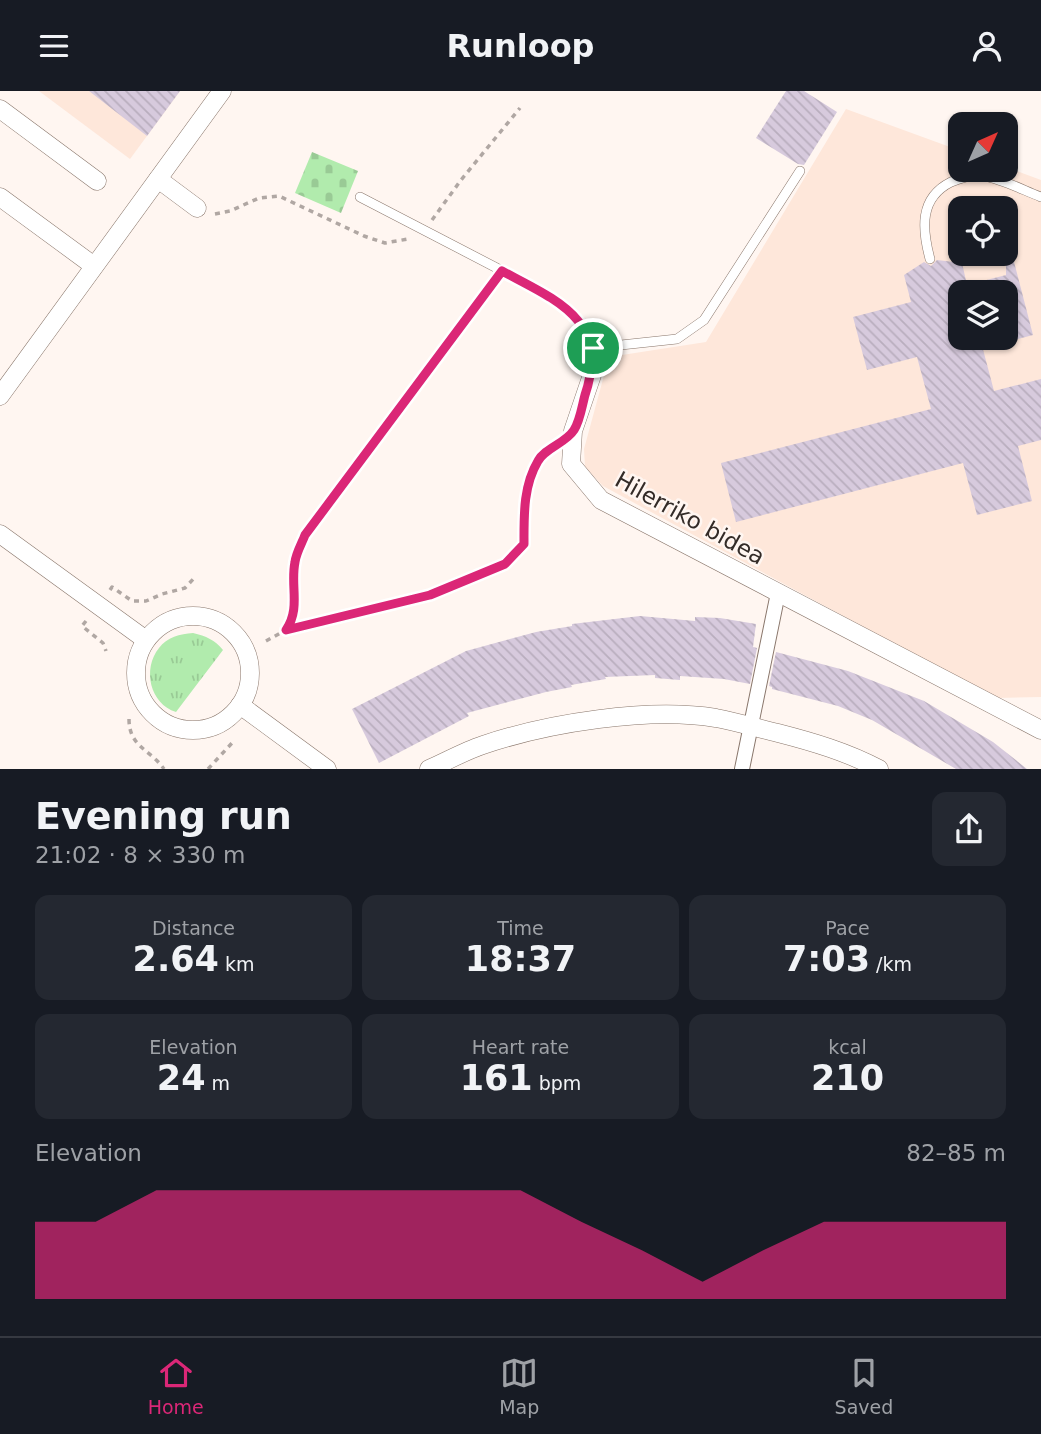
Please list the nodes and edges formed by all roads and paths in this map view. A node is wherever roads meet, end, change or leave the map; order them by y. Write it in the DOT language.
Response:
graph roads {
  1 [pos="222,91"];
  2 [pos="0,109"];
  3 [pos="800,171"];
  4 [pos="158,179"];
  5 [pos="97,181"];
  6 [pos="0,197"];
  7 [pos="360,197"];
  8 [pos="1041,197"];
  9 [pos="197,208"];
  10 [pos="930,259"];
  11 [pos="94,266"];
  12 [pos="502,271"];
  13 [pos="593,348"];
  14 [pos="0,396"];
  15 [pos="573,431"];
  16 [pos="0,534"];
  17 [pos="778,593"];
  18 [pos="286,630"];
  19 [pos="146,640"];
  20 [pos="265,641"];
  21 [pos="240,705"];
  22 [pos="129,719"];
  23 [pos="750,726"];
  24 [pos="1041,730"];
  25 [pos="232,743"];
  26 [pos="164,769"];
  27 [pos="208,769"];
  28 [pos="327,769"];
  29 [pos="429,769"];
  30 [pos="742,769"];
  31 [pos="879,769"];
  1 -- 4 [label="street"];
  2 -- 5 [label="street"];
  3 -- 13 [label="lane"];
  4 -- 9 [label="street"];
  4 -- 11 [label="street"];
  6 -- 11 [label="street"];
  7 -- 12 [label="lane"];
  8 -- 10 [label="lane"];
  11 -- 14 [label="street"];
  12 -- 13 [label="lane"];
  12 -- 18 [label="path"];
  13 -- 15 [label="street, Hilerriko bidea"];
  15 -- 17 [label="street, Hilerriko bidea"];
  15 -- 18 [label="path"];
  16 -- 19 [label="street"];
  17 -- 23 [label="street"];
  17 -- 24 [label="street, Hilerriko bidea"];
  18 -- 20 [label="path"];
  19 -- 21 [label="street"];
  19 -- 21 [label="street"];
  21 -- 28 [label="street"];
  22 -- 26 [label="path"];
  23 -- 29 [label="street"];
  23 -- 30 [label="street"];
  23 -- 31 [label="street"];
  25 -- 27 [label="path"];
}
